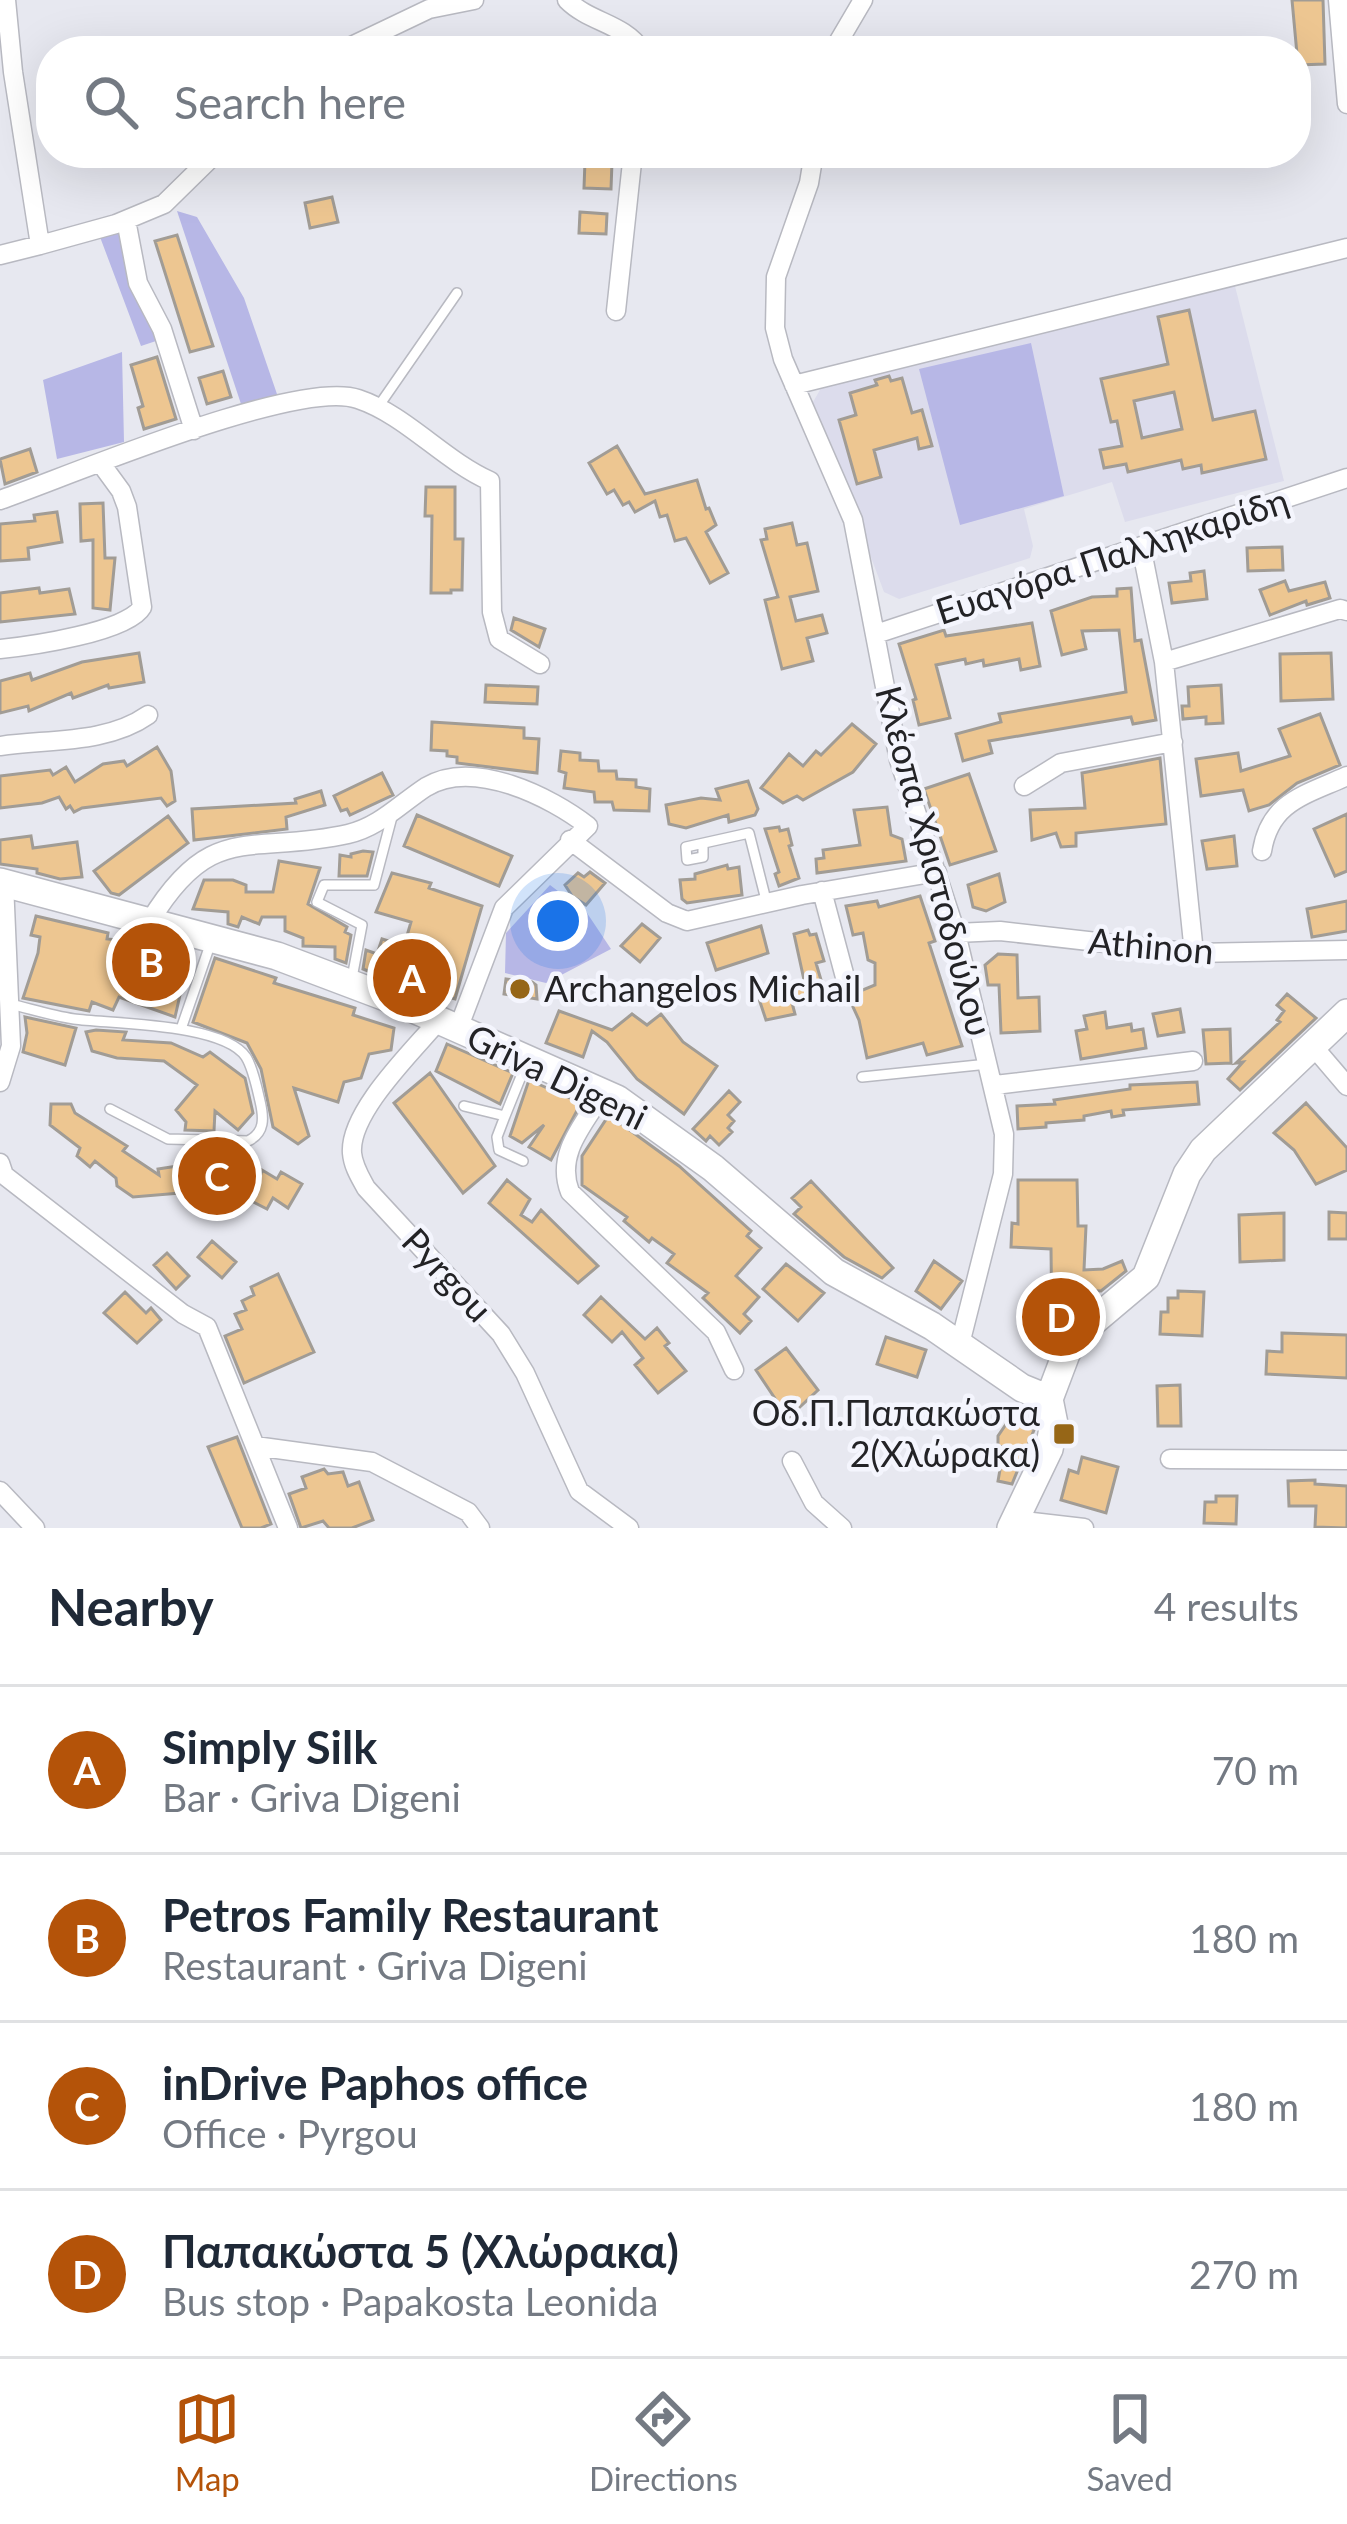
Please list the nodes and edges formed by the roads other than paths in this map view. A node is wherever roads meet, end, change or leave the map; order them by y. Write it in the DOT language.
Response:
graph roads {
  1 [pos="6,0"];
  2 [pos="474,0"];
  3 [pos="567,0"];
  4 [pos="863,0"];
  5 [pos="1341,2"];
  6 [pos="372,36"];
  7 [pos="630,36"];
  8 [pos="842,36"];
  9 [pos="1347,104"];
  10 [pos="201,168"];
  11 [pos="631,168"];
  12 [pos="811,168"];
  13 [pos="126,220"];
  14 [pos="40,245"];
  15 [pos="1347,248"];
  16 [pos="0,254"];
  17 [pos="458,293"];
  18 [pos="616,310"];
  19 [pos="794,385"];
  20 [pos="377,408"];
  21 [pos="194,430"];
  22 [pos="102,465"];
  23 [pos="1347,478"];
  24 [pos="0,500"];
  25 [pos="1142,546"];
  26 [pos="1347,611"];
  27 [pos="876,634"];
  28 [pos="0,649"];
  29 [pos="1164,662"];
  30 [pos="541,664"];
  31 [pos="148,716"];
  32 [pos="1173,742"];
  33 [pos="0,746"];
  34 [pos="1347,776"];
  35 [pos="1024,786"];
  36 [pos="393,811"];
  37 [pos="570,841"];
  38 [pos="703,844"];
  39 [pos="1262,850"];
  40 [pos="938,872"];
  41 [pos="2,883"];
  42 [pos="822,891"];
  43 [pos="766,904"];
  44 [pos="150,921"];
  45 [pos="956,933"];
  46 [pos="213,937"];
  47 [pos="5,944"];
  48 [pos="1347,950"];
  49 [pos="1194,953"];
  50 [pos="846,981"];
  51 [pos="351,983"];
  52 [pos="10,1004"];
  53 [pos="1347,1013"];
  54 [pos="449,1024"];
  55 [pos="181,1029"];
  56 [pos="1312,1045"];
  57 [pos="528,1059"];
  58 [pos="1193,1061"];
  59 [pos="990,1064"];
  60 [pos="862,1077"];
  61 [pos="0,1082"];
  62 [pos="995,1085"];
  63 [pos="1347,1086"];
  64 [pos="603,1093"];
  65 [pos="464,1106"];
  66 [pos="110,1108"];
  67 [pos="506,1116"];
  68 [pos="523,1161"];
  69 [pos="0,1163"];
  70 [pos="960,1344"];
  71 [pos="734,1370"];
  72 [pos="1049,1399"];
  73 [pos="255,1446"];
  74 [pos="1170,1459"];
  75 [pos="1347,1460"];
  76 [pos="792,1461"];
  77 [pos="0,1491"];
  78 [pos="1013,1524"];
  79 [pos="35,1528"];
  80 [pos="288,1528"];
  81 [pos="480,1528"];
  82 [pos="629,1528"];
  83 [pos="842,1528"];
  84 [pos="1084,1528"];
  1 -- 14 [label="street"];
  2 -- 6 [label="street"];
  3 -- 7 [label="street"];
  4 -- 8 [label="street"];
  5 -- 9 [label="street"];
  10 -- 13 [label="street"];
  11 -- 18 [label="street"];
  12 -- 19 [label="street, Κλέοπα Χριστοδούλου"];
  13 -- 14 [label="street"];
  13 -- 21 [label="street"];
  14 -- 16 [label="street"];
  15 -- 19 [label="street"];
  17 -- 20 [label="lane"];
  19 -- 27 [label="street, Κλέοπα Χριστοδούλου"];
  20 -- 21 [label="street"];
  20 -- 30 [label="street"];
  21 -- 22 [label="street"];
  22 -- 24 [label="street"];
  22 -- 28 [label="street"];
  23 -- 25 [label="street, Ευαγόρα Παλληκαρίδη"];
  25 -- 27 [label="street, Ευαγόρα Παλληκαρίδη"];
  25 -- 29 [label="street"];
  26 -- 29 [label="street"];
  27 -- 40 [label="street, Κλέοπα Χριστοδούλου"];
  29 -- 32 [label="street"];
  31 -- 33 [label="street"];
  32 -- 35 [label="street"];
  32 -- 49 [label="street"];
  34 -- 39 [label="street"];
  36 -- 37 [label="street, Pyrgou"];
  36 -- 44 [label="street"];
  36 -- 51 [label="lane"];
  37 -- 43 [label="street"];
  37 -- 54 [label="street, Pyrgou"];
  38 -- 43 [label="lane"];
  40 -- 42 [label="street"];
  40 -- 45 [label="street, Κλέοπα Χριστοδούλου"];
  41 -- 44 [label="main road, Griva Digeni"];
  41 -- 47 [label="street"];
  42 -- 43 [label="street"];
  42 -- 50 [label="street"];
  44 -- 46 [label="main road, Griva Digeni"];
  45 -- 49 [label="street, Athinon"];
  45 -- 59 [label="street, Κλέοπα Χριστοδούλου"];
  46 -- 51 [label="main road, Griva Digeni"];
  46 -- 55 [label="lane"];
  47 -- 52 [label="street"];
  48 -- 49 [label="street, Athinon"];
  51 -- 54 [label="main road, Griva Digeni"];
  52 -- 55 [label="lane"];
  52 -- 61 [label="street"];
  53 -- 56 [label="main road"];
  54 -- 57 [label="main road, Griva Digeni"];
  54 -- 82 [label="street, Pyrgou"];
  55 -- 66 [label="lane"];
  56 -- 63 [label="street"];
  56 -- 72 [label="main road"];
  57 -- 64 [label="main road, Griva Digeni"];
  57 -- 67 [label="lane"];
  58 -- 62 [label="street"];
  59 -- 60 [label="lane"];
  59 -- 62 [label="street, Κλέοπα Χριστοδούλου"];
  62 -- 70 [label="street, Κλέοπα Χριστοδούλου"];
  64 -- 70 [label="main road, Griva Digeni"];
  64 -- 71 [label="street"];
  65 -- 67 [label="lane"];
  67 -- 68 [label="lane"];
  69 -- 73 [label="street"];
  70 -- 72 [label="main road, Griva Digeni"];
  72 -- 78 [label="main road"];
  73 -- 80 [label="street"];
  73 -- 81 [label="street"];
  74 -- 75 [label="street"];
  76 -- 83 [label="street"];
  77 -- 79 [label="street"];
  78 -- 84 [label="street"];
}
